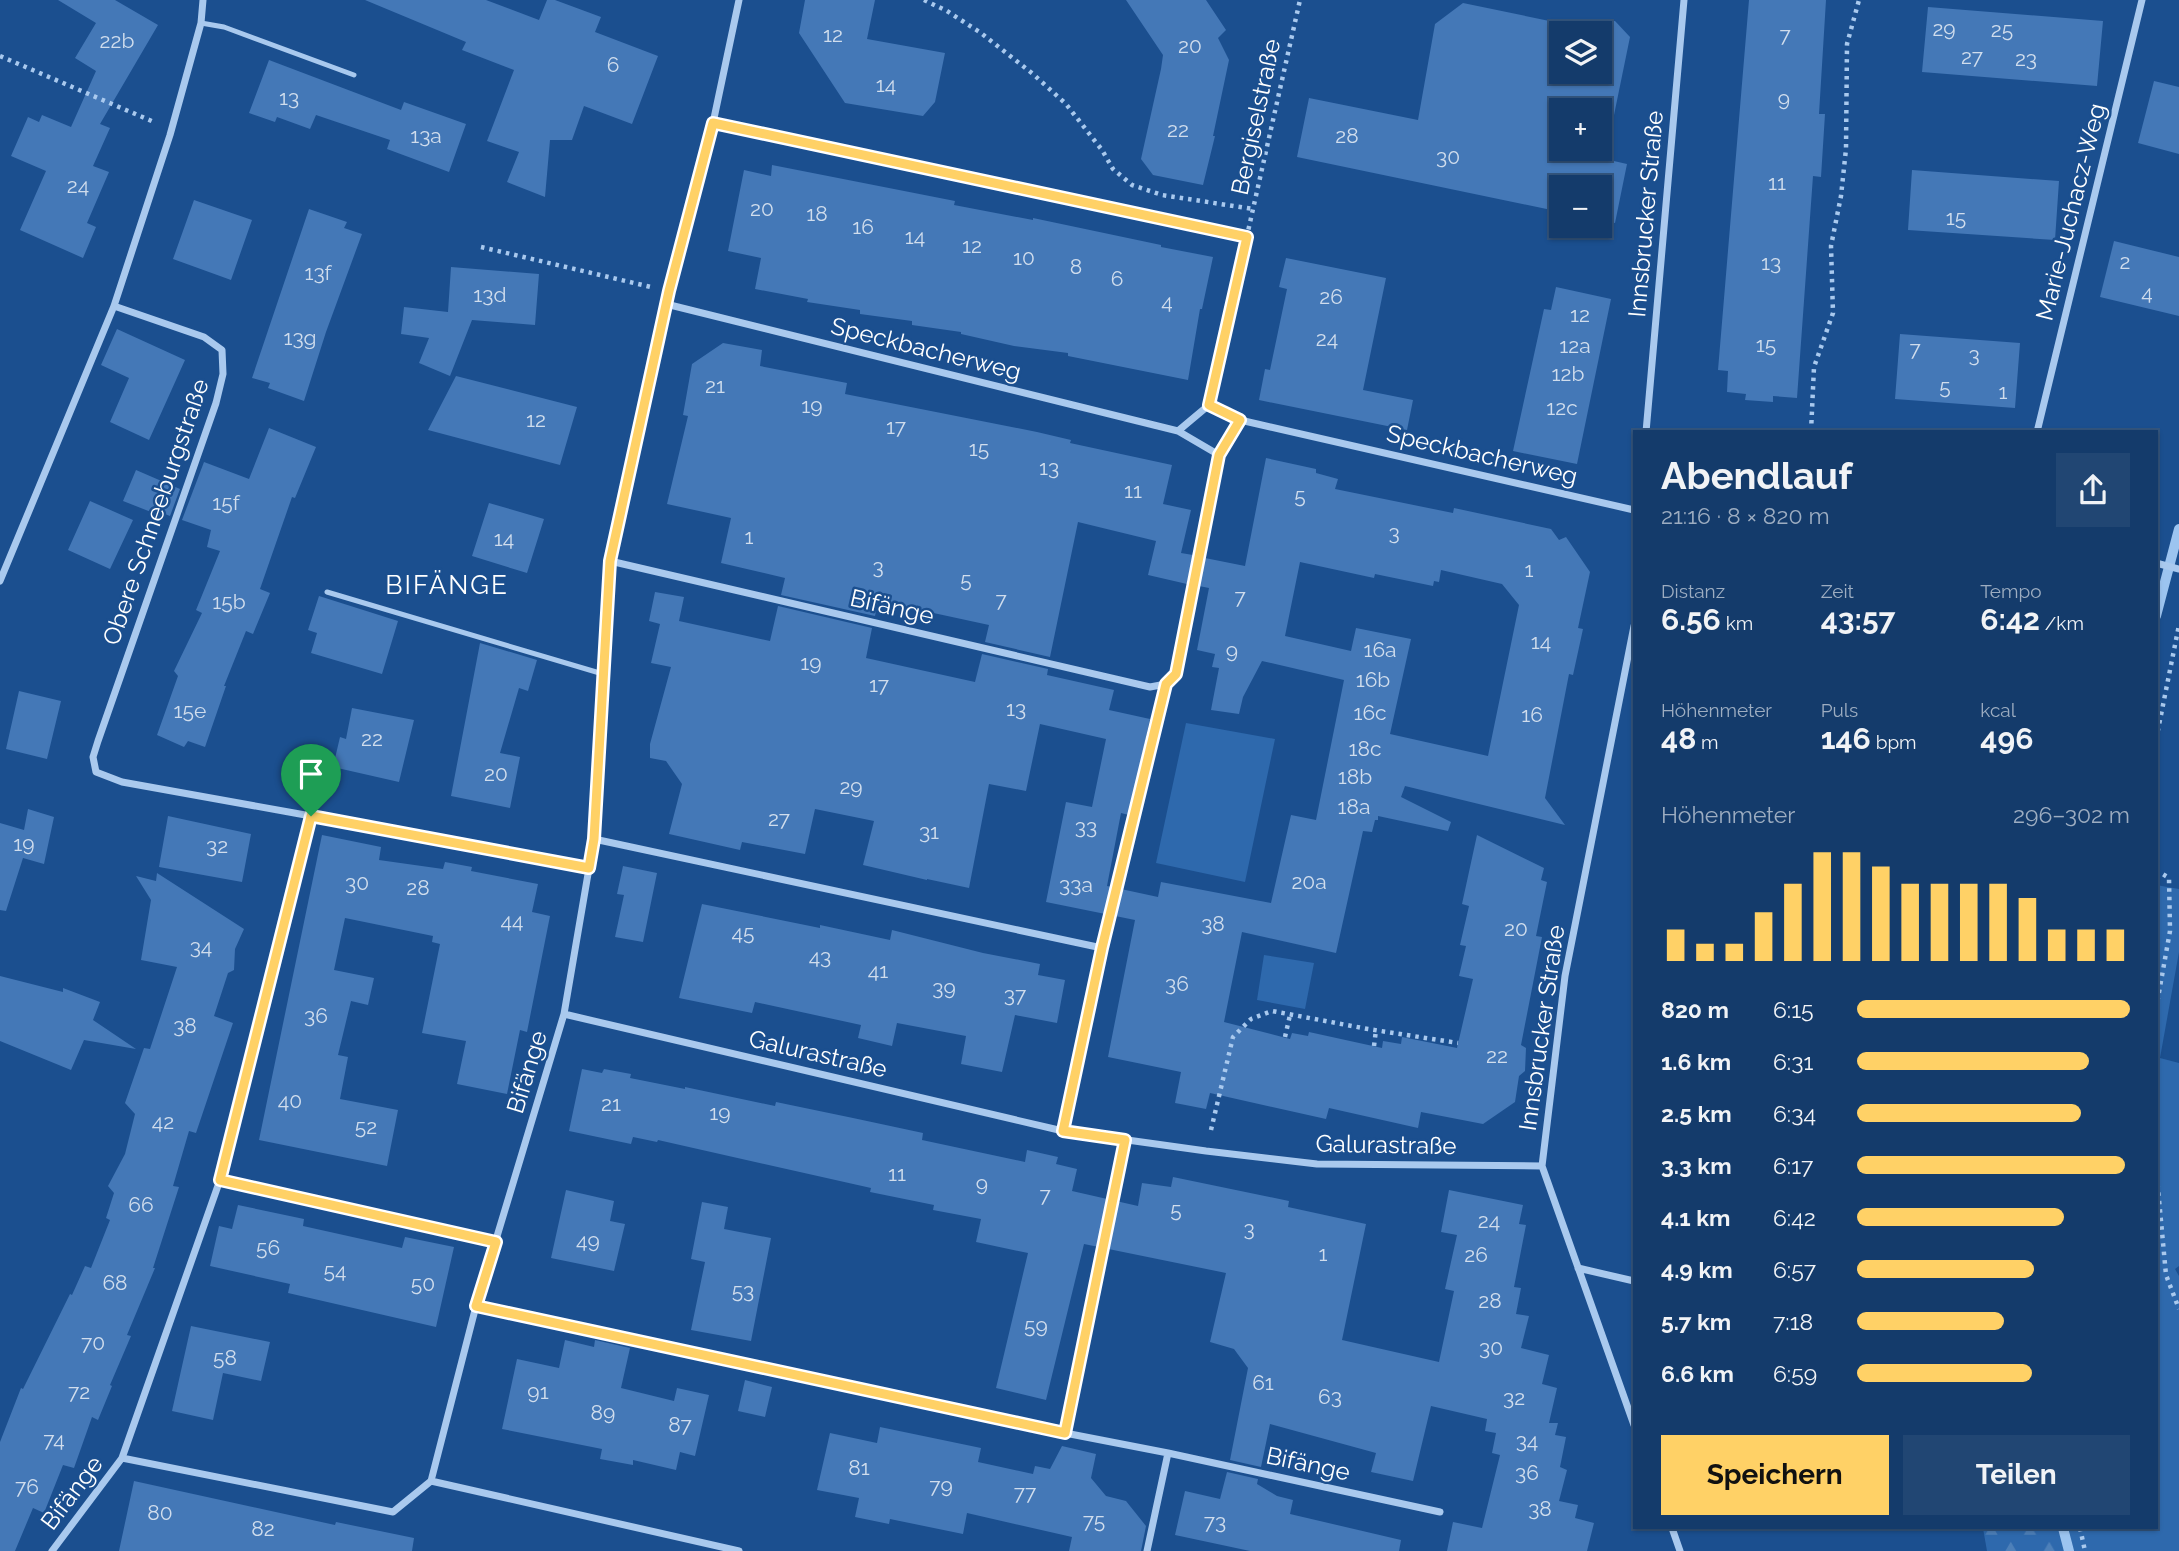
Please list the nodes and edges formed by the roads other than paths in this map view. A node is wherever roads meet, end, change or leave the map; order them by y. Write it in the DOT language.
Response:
graph roads {
  1 [pos="203,0"];
  2 [pos="739,0"];
  3 [pos="1684,0"];
  4 [pos="2142,0"];
  5 [pos="201,23"];
  6 [pos="354,75"];
  7 [pos="666,304"];
  8 [pos="114,306"];
  9 [pos="1240,420"];
  10 [pos="1646,430"];
  11 [pos="2037,430"];
  12 [pos="1178,431"];
  13 [pos="1219,455"];
  14 [pos="1633,510"];
  15 [pos="610,561"];
  16 [pos="2158,563"];
  17 [pos="2179,569"];
  18 [pos="0,581"];
  19 [pos="327,592"];
  20 [pos="1633,631"];
  21 [pos="604,674"];
  22 [pos="311,816"];
  23 [pos="594,839"];
  24 [pos="589,868"];
  25 [pos="564,1014"];
  26 [pos="1063,1131"];
  27 [pos="1542,1166"];
  28 [pos="220,1180"];
  29 [pos="496,1242"];
  30 [pos="1578,1268"];
  31 [pos="1633,1281"];
  32 [pos="476,1306"];
  33 [pos="1633,1422"];
  34 [pos="1168,1453"];
  35 [pos="122,1458"];
  36 [pos="431,1481"];
  37 [pos="1440,1512"];
  38 [pos="1672,1529"];
  39 [pos="52,1551"];
  40 [pos="738,1551"];
  41 [pos="1147,1551"];
  42 [pos="1680,1551"];
  1 -- 5 [label="street"];
  2 -- 7 [label="street, Bifänge"];
  3 -- 10 [label="street, Innsbrucker Straße"];
  4 -- 11 [label="street, Marie-Juchacz-Weg"];
  5 -- 6 [label="lane"];
  5 -- 8 [label="street"];
  7 -- 12 [label="street, Speckbacherweg"];
  7 -- 15 [label="street, Bifänge"];
  8 -- 18 [label="street"];
  8 -- 22 [label="street, Obere Schneeburgstraße"];
  9 -- 12 [label="street, Speckbacherweg"];
  9 -- 13 [label="street"];
  9 -- 14 [label="street, Speckbacherweg"];
  12 -- 13 [label="street, Speckbacherweg"];
  13 -- 15 [label="street, Bifänge"];
  15 -- 21 [label="street, Bifänge"];
  16 -- 17 [label="street"];
  19 -- 21 [label="lane"];
  20 -- 27 [label="street, Innsbrucker Straße"];
  21 -- 23 [label="street, Bifänge"];
  22 -- 24 [label="street"];
  22 -- 28 [label="street, Bifänge"];
  23 -- 24 [label="street, Bifänge"];
  23 -- 26 [label="street"];
  24 -- 25 [label="street, Bifänge"];
  25 -- 26 [label="street, Galurastraße"];
  25 -- 29 [label="street, Bifänge"];
  26 -- 27 [label="street, Galurastraße"];
  27 -- 30 [label="street, Innsbrucker Straße"];
  28 -- 29 [label="street"];
  28 -- 35 [label="street, Bifänge"];
  29 -- 32 [label="street, Bifänge"];
  30 -- 31 [label="street"];
  30 -- 33 [label="street, Innsbrucker Straße"];
  32 -- 34 [label="street, Bifänge"];
  32 -- 36 [label="street, Bifänge"];
  34 -- 37 [label="street, Bifänge"];
  34 -- 41 [label="street"];
  35 -- 36 [label="street, Bifänge"];
  35 -- 39 [label="street, Bifänge"];
  36 -- 40 [label="street"];
  38 -- 42 [label="street"];
}
